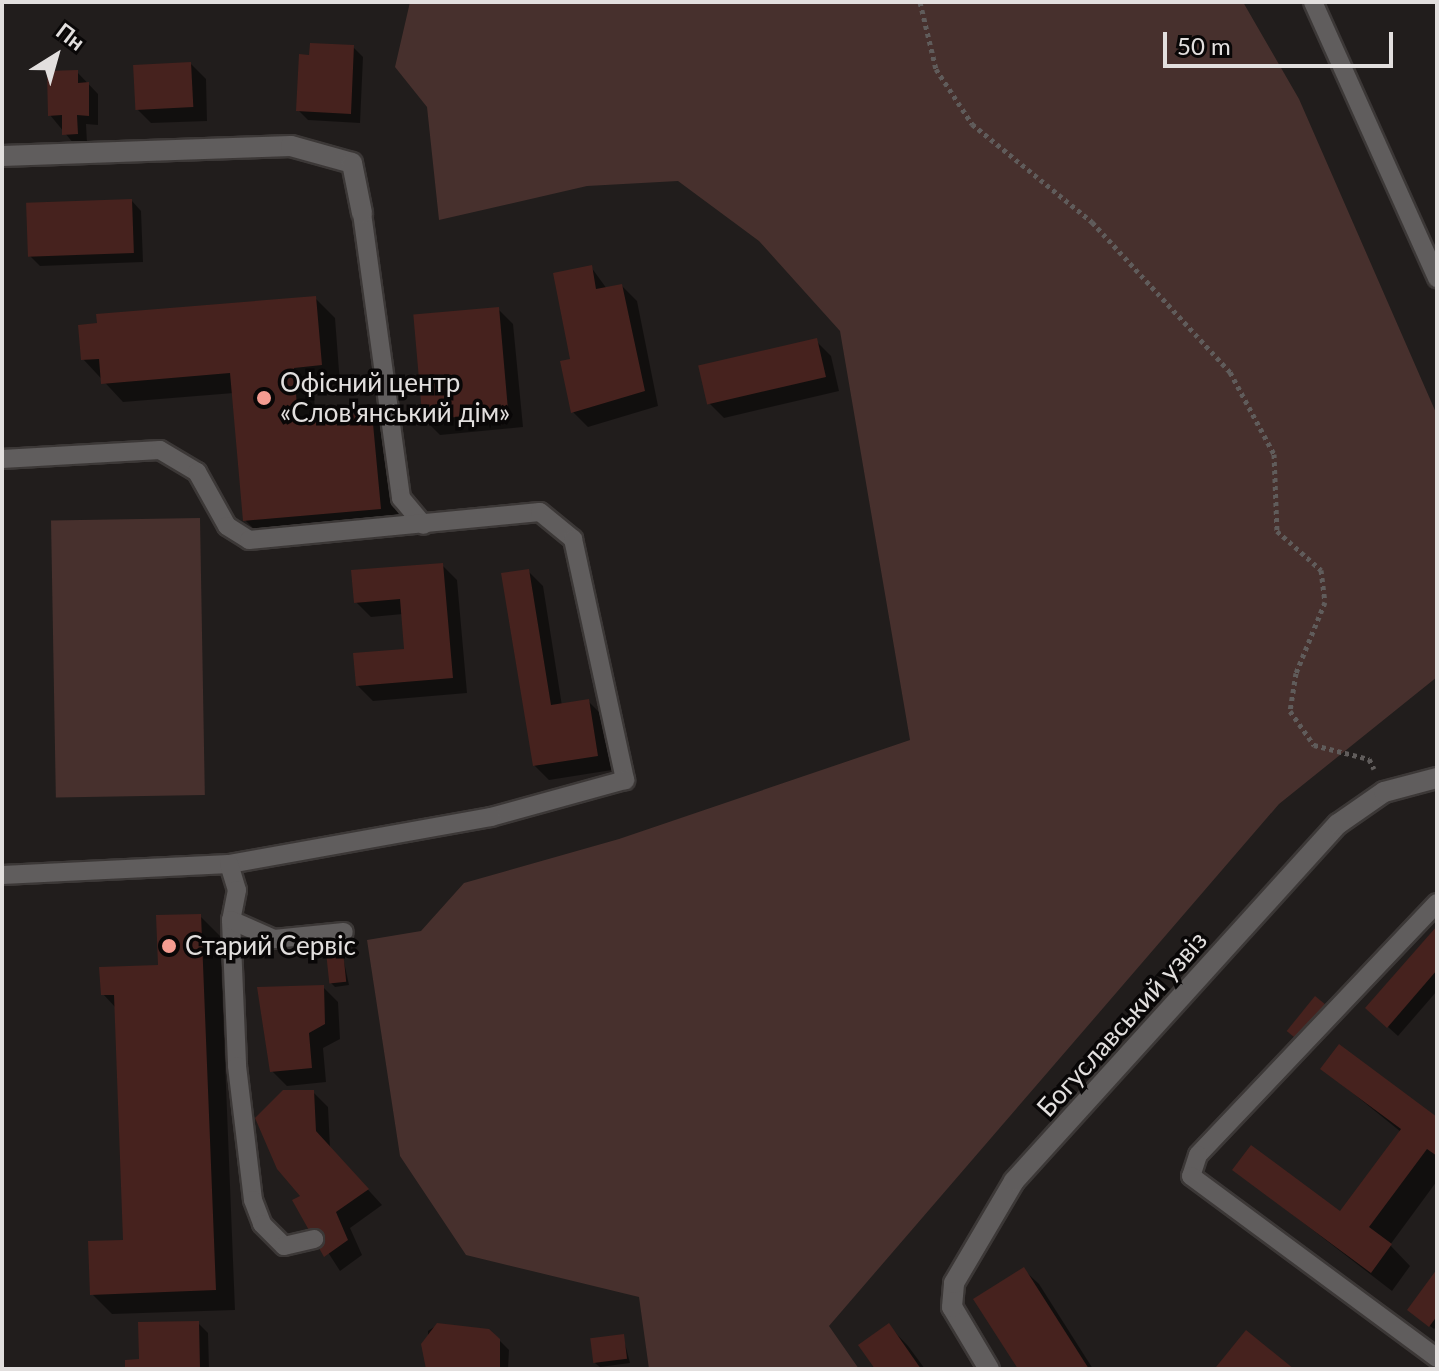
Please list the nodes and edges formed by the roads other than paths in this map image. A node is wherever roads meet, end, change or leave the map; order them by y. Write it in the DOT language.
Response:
graph roads {
  1 [pos="1313,2"];
  2 [pos="2,156"];
  3 [pos="362,213"];
  4 [pos="1437,278"];
  5 [pos="2,459"];
  6 [pos="424,525"];
  7 [pos="1437,778"];
  8 [pos="229,864"];
  9 [pos="2,875"];
  10 [pos="1437,903"];
  11 [pos="231,920"];
  12 [pos="344,932"];
  13 [pos="314,1239"];
  14 [pos="1437,1358"];
  15 [pos="989,1369"];
  1 -- 4 [label="lane"];
  2 -- 3 [label="street"];
  3 -- 6 [label="lane"];
  5 -- 6 [label="lane"];
  6 -- 8 [label="lane"];
  7 -- 15 [label="street, Богуславський узвіз"];
  8 -- 9 [label="lane"];
  8 -- 11 [label="lane"];
  10 -- 14 [label="lane"];
  11 -- 12 [label="lane"];
  11 -- 13 [label="lane"];
}
